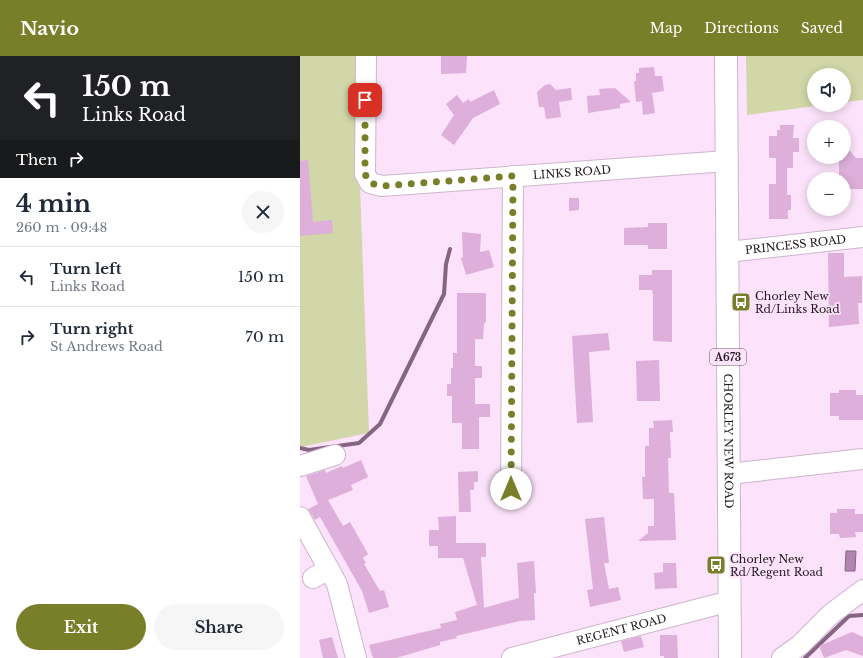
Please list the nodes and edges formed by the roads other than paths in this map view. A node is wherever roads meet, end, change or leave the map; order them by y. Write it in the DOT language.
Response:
graph roads {
  1 [pos="366,56"];
  2 [pos="726,56"];
  3 [pos="727,161"];
  4 [pos="513,176"];
  5 [pos="863,237"];
  6 [pos="728,252"];
  7 [pos="335,456"];
  8 [pos="863,459"];
  9 [pos="300,466"];
  10 [pos="729,474"];
  11 [pos="511,489"];
  12 [pos="300,517"];
  13 [pos="863,590"];
  14 [pos="730,601"];
  15 [pos="356,658"];
  16 [pos="512,658"];
  17 [pos="730,658"];
  18 [pos="782,658"];
  1 -- 4 [label="street, LINKS ROAD"];
  2 -- 3 [label="highway, CHORLEY NEW ROAD / A673"];
  3 -- 4 [label="street, LINKS ROAD"];
  3 -- 6 [label="highway, CHORLEY NEW ROAD / A673"];
  4 -- 11 [label="street"];
  5 -- 6 [label="street, PRINCESS ROAD"];
  6 -- 10 [label="highway, CHORLEY NEW ROAD / A673"];
  7 -- 9 [label="street"];
  8 -- 10 [label="street"];
  10 -- 14 [label="highway, CHORLEY NEW ROAD / A673"];
  12 -- 15 [label="street"];
  13 -- 18 [label="street"];
  14 -- 16 [label="street, REGENT ROAD"];
  14 -- 17 [label="highway, CHORLEY NEW ROAD / A673"];
}
